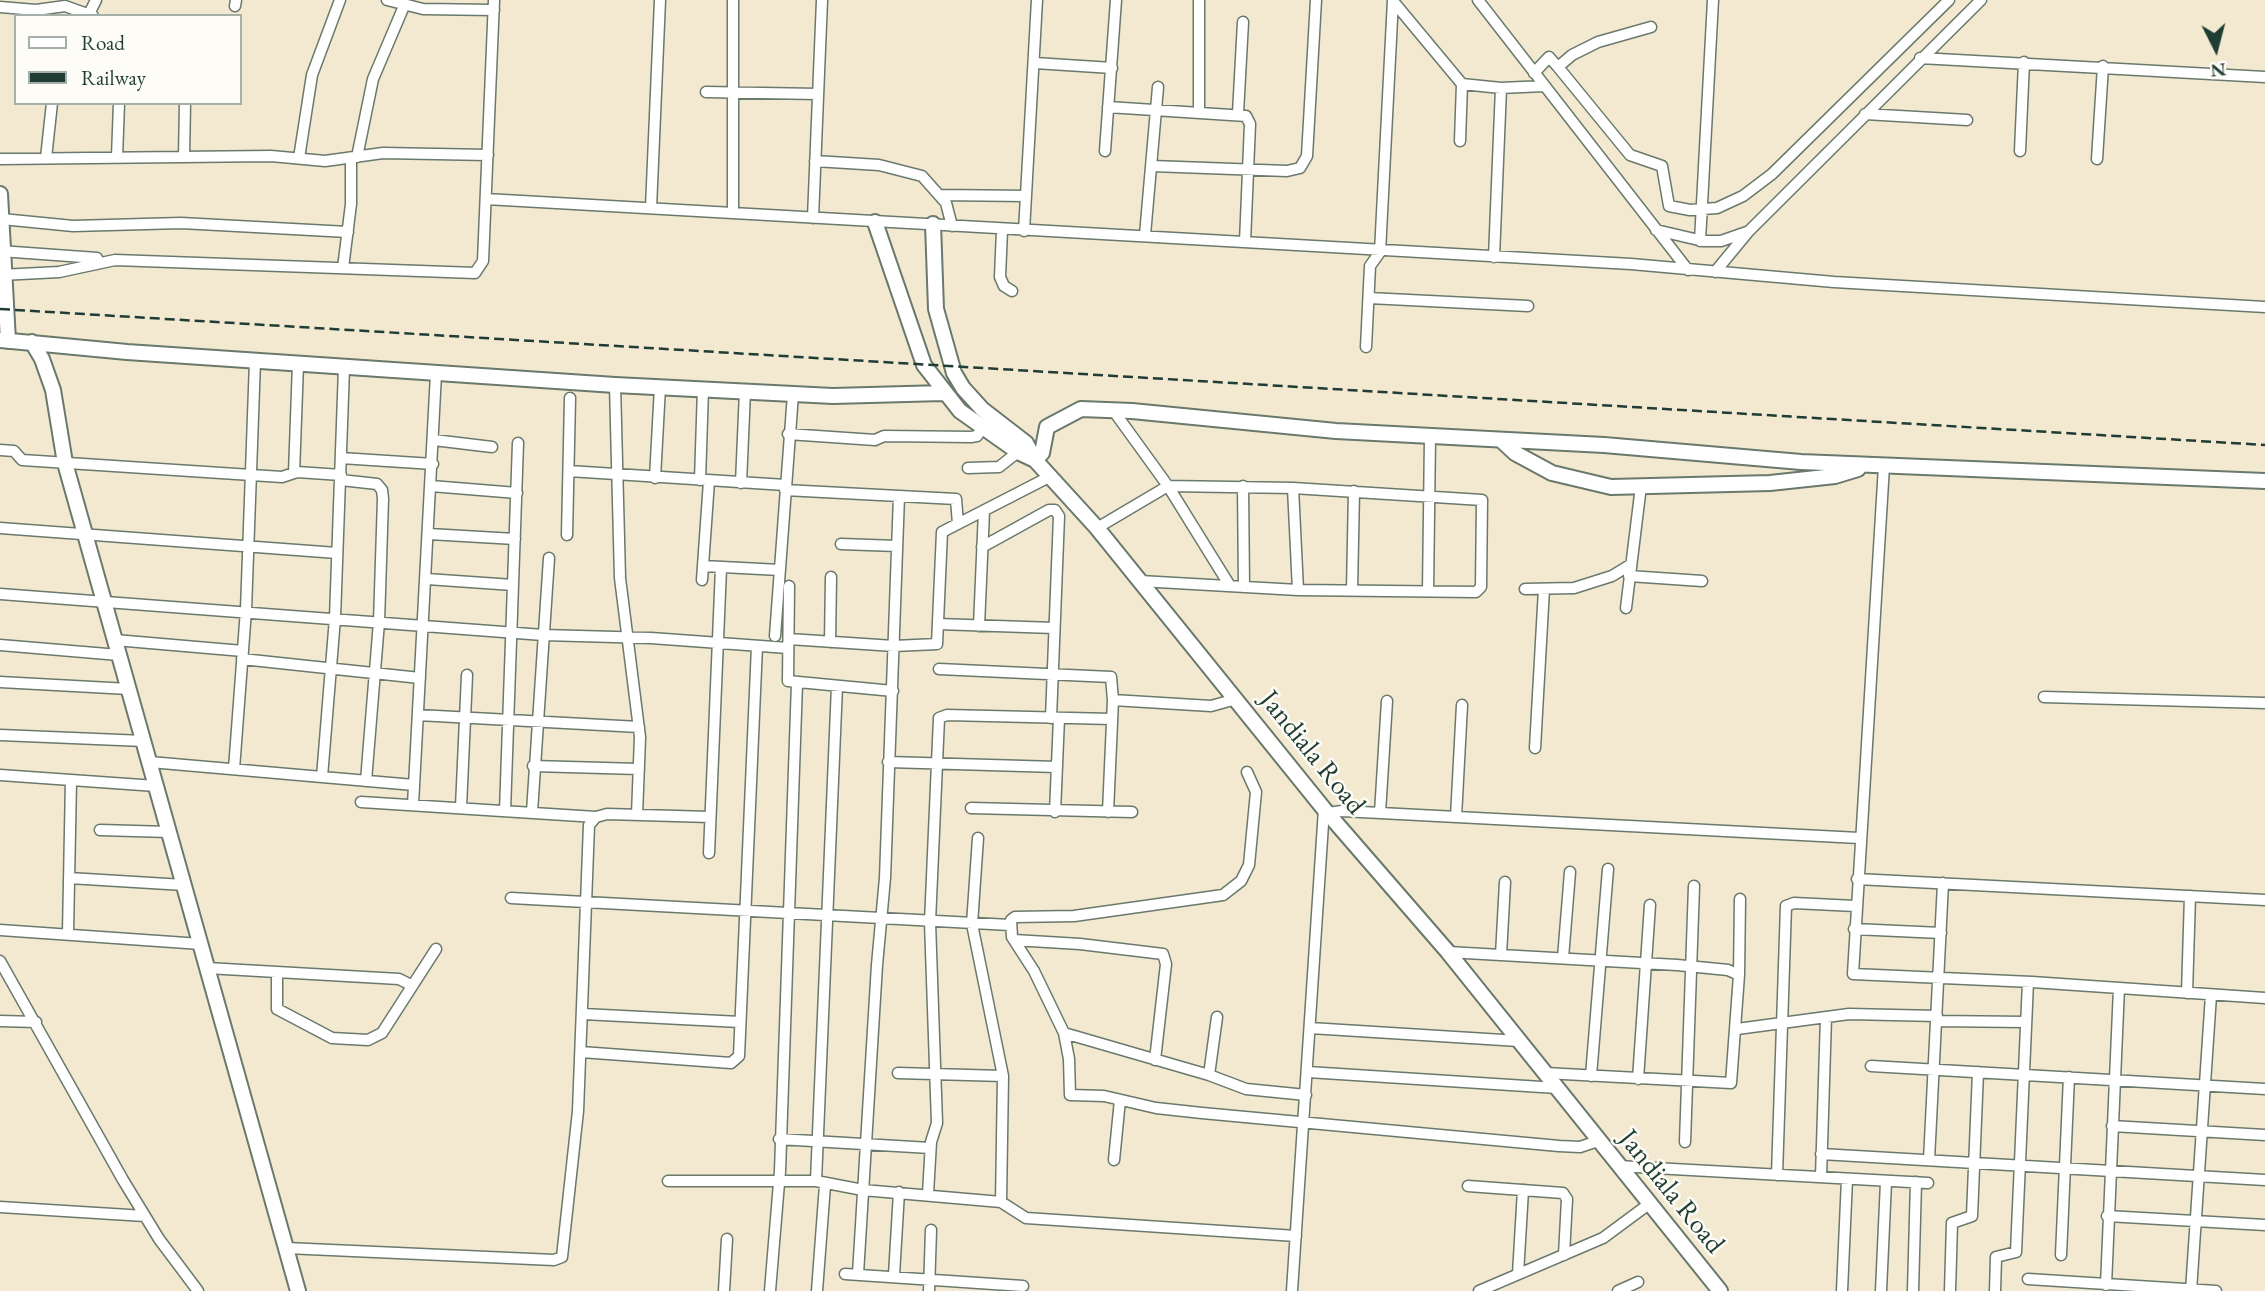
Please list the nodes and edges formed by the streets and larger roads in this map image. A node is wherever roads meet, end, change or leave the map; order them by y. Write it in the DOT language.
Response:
graph roads {
  1 [pos="340,0"];
  2 [pos="387,0"];
  3 [pos="660,0"];
  4 [pos="733,0"];
  5 [pos="822,0"];
  6 [pos="1037,0"];
  7 [pos="1116,0"];
  8 [pos="1199,0"];
  9 [pos="1316,0"];
  10 [pos="1478,0"];
  11 [pos="1713,0"];
  12 [pos="1949,0"];
  13 [pos="1981,0"];
  14 [pos="1393,1"];
  15 [pos="494,5"];
  16 [pos="404,6"];
  17 [pos="0,7"];
  18 [pos="67,11"];
  19 [pos="85,14"];
  20 [pos="1243,22"];
  21 [pos="1651,26"];
  22 [pos="1920,58"];
  23 [pos="2024,62"];
  24 [pos="1035,63"];
  25 [pos="2103,66"];
  26 [pos="1558,67"];
  27 [pos="1112,68"];
  28 [pos="1534,73"];
  29 [pos="2265,77"];
  30 [pos="1462,84"];
  31 [pos="1544,86"];
  32 [pos="1158,87"];
  33 [pos="1501,88"];
  34 [pos="706,92"];
  35 [pos="735,92"];
  36 [pos="818,94"];
  37 [pos="52,105"];
  38 [pos="119,105"];
  39 [pos="184,105"];
  40 [pos="1108,107"];
  41 [pos="1156,110"];
  42 [pos="1199,112"];
  43 [pos="1238,113"];
  44 [pos="1865,114"];
  45 [pos="1967,120"];
  46 [pos="1460,141"];
  47 [pos="1105,151"];
  48 [pos="2020,151"];
  49 [pos="488,155"];
  50 [pos="117,157"];
  51 [pos="184,157"];
  52 [pos="47,158"];
  53 [pos="299,158"];
  54 [pos="354,158"];
  55 [pos="0,159"];
  56 [pos="2097,159"];
  57 [pos="815,161"];
  58 [pos="1152,166"];
  59 [pos="1248,169"];
  60 [pos="0,194"];
  61 [pos="940,195"];
  62 [pos="1026,195"];
  63 [pos="486,199"];
  64 [pos="650,208"];
  65 [pos="1701,209"];
  66 [pos="733,214"];
  67 [pos="813,218"];
  68 [pos="2,219"];
  69 [pos="875,222"];
  70 [pos="933,224"];
  71 [pos="952,226"];
  72 [pos="1656,229"];
  73 [pos="1002,230"];
  74 [pos="348,232"];
  75 [pos="1024,232"];
  76 [pos="1748,232"];
  77 [pos="1145,235"];
  78 [pos="1700,241"];
  79 [pos="1245,242"];
  80 [pos="1,251"];
  81 [pos="1380,252"];
  82 [pos="1494,257"];
  83 [pos="115,260"];
  84 [pos="344,268"];
  85 [pos="1688,270"];
  86 [pos="1715,272"];
  87 [pos="4,275"];
  88 [pos="1012,291"];
  89 [pos="1368,298"];
  90 [pos="1528,306"];
  91 [pos="2265,307"];
  92 [pos="4,340"];
  93 [pos="32,342"];
  94 [pos="1366,346"];
  95 [pos="255,361"];
  96 [pos="298,364"];
  97 [pos="344,368"];
  98 [pos="436,374"];
  99 [pos="615,384"];
  100 [pos="660,387"];
  101 [pos="703,389"];
  102 [pos="745,391"];
  103 [pos="943,393"];
  104 [pos="793,394"];
  105 [pos="570,398"];
  106 [pos="1113,410"];
  107 [pos="982,428"];
  108 [pos="788,434"];
  109 [pos="1430,437"];
  110 [pos="434,440"];
  111 [pos="1501,440"];
  112 [pos="518,443"];
  113 [pos="492,447"];
  114 [pos="0,450"];
  115 [pos="1018,453"];
  116 [pos="341,458"];
  117 [pos="1035,460"];
  118 [pos="65,463"];
  119 [pos="433,464"];
  120 [pos="1877,465"];
  121 [pos="968,468"];
  122 [pos="569,471"];
  123 [pos="294,472"];
  124 [pos="250,475"];
  125 [pos="615,475"];
  126 [pos="1051,476"];
  127 [pos="341,478"];
  128 [pos="655,478"];
  129 [pos="704,480"];
  130 [pos="2265,481"];
  131 [pos="741,483"];
  132 [pos="431,486"];
  133 [pos="1168,486"];
  134 [pos="1243,486"];
  135 [pos="1641,486"];
  136 [pos="785,488"];
  137 [pos="1293,488"];
  138 [pos="1354,491"];
  139 [pos="517,493"];
  140 [pos="899,496"];
  141 [pos="1428,496"];
  142 [pos="984,511"];
  143 [pos="958,524"];
  144 [pos="0,528"];
  145 [pos="1097,528"];
  146 [pos="85,534"];
  147 [pos="429,534"];
  148 [pos="567,536"];
  149 [pos="515,539"];
  150 [pos="841,544"];
  151 [pos="897,546"];
  152 [pos="982,547"];
  153 [pos="247,548"];
  154 [pos="337,552"];
  155 [pos="549,558"];
  156 [pos="703,566"];
  157 [pos="721,568"];
  158 [pos="780,570"];
  159 [pos="1629,570"];
  160 [pos="831,577"];
  161 [pos="427,579"];
  162 [pos="702,580"];
  163 [pos="1140,581"];
  164 [pos="1702,581"];
  165 [pos="513,585"];
  166 [pos="789,586"];
  167 [pos="1230,586"];
  168 [pos="1244,587"];
  169 [pos="1525,589"];
  170 [pos="1544,589"];
  171 [pos="1298,590"];
  172 [pos="1352,590"];
  173 [pos="1428,591"];
  174 [pos="0,594"];
  175 [pos="104,601"];
  176 [pos="1626,608"];
  177 [pos="246,610"];
  178 [pos="335,618"];
  179 [pos="379,622"];
  180 [pos="938,624"];
  181 [pos="979,625"];
  182 [pos="423,626"];
  183 [pos="1054,628"];
  184 [pos="512,632"];
  185 [pos="543,635"];
  186 [pos="775,636"];
  187 [pos="629,637"];
  188 [pos="830,642"];
  189 [pos="717,643"];
  190 [pos="789,644"];
  191 [pos="0,645"];
  192 [pos="757,646"];
  193 [pos="894,646"];
  194 [pos="117,648"];
  195 [pos="242,655"];
  196 [pos="331,668"];
  197 [pos="939,669"];
  198 [pos="1053,673"];
  199 [pos="375,674"];
  200 [pos="467,675"];
  201 [pos="420,678"];
  202 [pos="0,682"];
  203 [pos="797,683"];
  204 [pos="837,687"];
  205 [pos="129,690"];
  206 [pos="893,691"];
  207 [pos="2045,696"];
  208 [pos="1236,699"];
  209 [pos="1113,700"];
  210 [pos="1387,701"];
  211 [pos="2265,704"];
  212 [pos="1462,705"];
  213 [pos="418,715"];
  214 [pos="464,718"];
  215 [pos="1055,718"];
  216 [pos="1112,719"];
  217 [pos="509,720"];
  218 [pos="538,722"];
  219 [pos="639,727"];
  220 [pos="0,735"];
  221 [pos="144,741"];
  222 [pos="1535,748"];
  223 [pos="150,762"];
  224 [pos="888,762"];
  225 [pos="937,764"];
  226 [pos="533,765"];
  227 [pos="1057,768"];
  228 [pos="234,769"];
  229 [pos="639,769"];
  230 [pos="1247,772"];
  231 [pos="0,775"];
  232 [pos="322,778"];
  233 [pos="71,780"];
  234 [pos="366,781"];
  235 [pos="414,785"];
  236 [pos="156,786"];
  237 [pos="361,802"];
  238 [pos="413,806"];
  239 [pos="461,807"];
  240 [pos="971,808"];
  241 [pos="505,811"];
  242 [pos="1326,811"];
  243 [pos="532,812"];
  244 [pos="1055,812"];
  245 [pos="1108,812"];
  246 [pos="1132,812"];
  247 [pos="1380,813"];
  248 [pos="637,815"];
  249 [pos="596,817"];
  250 [pos="710,817"];
  251 [pos="1456,817"];
  252 [pos="100,830"];
  253 [pos="169,832"];
  254 [pos="978,838"];
  255 [pos="1859,838"];
  256 [pos="709,853"];
  257 [pos="1608,869"];
  258 [pos="1570,872"];
  259 [pos="69,878"];
  260 [pos="1857,878"];
  261 [pos="1505,883"];
  262 [pos="1944,883"];
  263 [pos="184,885"];
  264 [pos="1694,886"];
  265 [pos="2190,896"];
  266 [pos="511,898"];
  267 [pos="1740,900"];
  268 [pos="2265,900"];
  269 [pos="586,903"];
  270 [pos="1650,905"];
  271 [pos="1855,906"];
  272 [pos="745,912"];
  273 [pos="788,914"];
  274 [pos="829,914"];
  275 [pos="881,919"];
  276 [pos="930,922"];
  277 [pos="972,924"];
  278 [pos="1010,925"];
  279 [pos="1854,929"];
  280 [pos="0,930"];
  281 [pos="68,933"];
  282 [pos="1941,933"];
  283 [pos="1014,940"];
  284 [pos="201,944"];
  285 [pos="436,949"];
  286 [pos="1448,952"];
  287 [pos="1501,955"];
  288 [pos="1563,958"];
  289 [pos="0,961"];
  290 [pos="1600,961"];
  291 [pos="1646,964"];
  292 [pos="1690,967"];
  293 [pos="207,968"];
  294 [pos="277,972"];
  295 [pos="1739,975"];
  296 [pos="1939,979"];
  297 [pos="2028,982"];
  298 [pos="411,985"];
  299 [pos="2119,989"];
  300 [pos="2187,993"];
  301 [pos="2211,995"];
  302 [pos="2265,998"];
  303 [pos="583,1014"];
  304 [pos="1217,1017"];
  305 [pos="1826,1017"];
  306 [pos="1936,1018"];
  307 [pos="0,1021"];
  308 [pos="36,1022"];
  309 [pos="740,1022"];
  310 [pos="2026,1022"];
  311 [pos="1782,1023"];
  312 [pos="1311,1028"];
  313 [pos="1737,1029"];
  314 [pos="1064,1033"];
  315 [pos="1519,1041"];
  316 [pos="581,1052"];
  317 [pos="1155,1060"];
  318 [pos="1871,1066"];
  319 [pos="1933,1070"];
  320 [pos="1308,1072"];
  321 [pos="1978,1072"];
  322 [pos="898,1073"];
  323 [pos="1544,1073"];
  324 [pos="936,1074"];
  325 [pos="1209,1075"];
  326 [pos="2024,1075"];
  327 [pos="1003,1076"];
  328 [pos="1591,1076"];
  329 [pos="2069,1077"];
  330 [pos="1638,1079"];
  331 [pos="2114,1081"];
  332 [pos="1685,1082"];
  333 [pos="2205,1087"];
  334 [pos="1557,1088"];
  335 [pos="2265,1089"];
  336 [pos="1306,1094"];
  337 [pos="1120,1100"];
  338 [pos="1305,1120"];
  339 [pos="2112,1126"];
  340 [pos="2202,1131"];
  341 [pos="2265,1135"];
  342 [pos="779,1139"];
  343 [pos="1598,1140"];
  344 [pos="816,1141"];
  345 [pos="1685,1142"];
  346 [pos="866,1144"];
  347 [pos="930,1148"];
  348 [pos="1821,1154"];
  349 [pos="1114,1160"];
  350 [pos="1929,1160"];
  351 [pos="1975,1163"];
  352 [pos="1618,1166"];
  353 [pos="2020,1166"];
  354 [pos="2065,1169"];
  355 [pos="2109,1171"];
  356 [pos="1777,1175"];
  357 [pos="2200,1176"];
  358 [pos="1821,1177"];
  359 [pos="1847,1179"];
  360 [pos="2265,1180"];
  361 [pos="668,1181"];
  362 [pos="1886,1182"];
  363 [pos="1916,1182"];
  364 [pos="779,1183"];
  365 [pos="820,1183"];
  366 [pos="1928,1183"];
  367 [pos="1468,1186"];
  368 [pos="1523,1189"];
  369 [pos="863,1190"];
  370 [pos="899,1192"];
  371 [pos="928,1194"];
  372 [pos="1001,1202"];
  373 [pos="1649,1204"];
  374 [pos="0,1207"];
  375 [pos="145,1216"];
  376 [pos="2107,1216"];
  377 [pos="2195,1222"];
  378 [pos="2265,1224"];
  379 [pos="931,1230"];
  380 [pos="1296,1236"];
  381 [pos="727,1240"];
  382 [pos="286,1248"];
  383 [pos="1564,1255"];
  384 [pos="2061,1255"];
  385 [pos="845,1274"];
  386 [pos="858,1274"];
  387 [pos="1518,1274"];
  388 [pos="894,1275"];
  389 [pos="930,1278"];
  390 [pos="2028,1279"];
  391 [pos="1638,1282"];
  392 [pos="2106,1285"];
  393 [pos="1023,1286"];
  394 [pos="2191,1290"];
  395 [pos="198,1291"];
  396 [pos="298,1291"];
  397 [pos="724,1291"];
  398 [pos="770,1291"];
  399 [pos="817,1291"];
  400 [pos="929,1291"];
  401 [pos="1292,1291"];
  402 [pos="1479,1291"];
  403 [pos="1618,1291"];
  404 [pos="1720,1291"];
  405 [pos="1842,1291"];
  406 [pos="1881,1291"];
  407 [pos="1913,1291"];
  408 [pos="1950,1291"];
  409 [pos="1996,1291"];
  410 [pos="2216,1291"];
  1 -- 53 [label="street"];
  2 -- 16 [label="street"];
  3 -- 64 [label="street"];
  4 -- 35 [label="street"];
  5 -- 36 [label="street"];
  6 -- 24 [label="street"];
  7 -- 27 [label="street"];
  8 -- 42 [label="street"];
  9 -- 59 [label="street"];
  10 -- 28 [label="street"];
  11 -- 65 [label="street"];
  12 -- 65 [label="street"];
  13 -- 22 [label="street"];
  14 -- 30 [label="street"];
  14 -- 81 [label="street"];
  15 -- 16 [label="street"];
  15 -- 49 [label="street"];
  16 -- 54 [label="street"];
  17 -- 18 [label="street"];
  18 -- 19 [label="street"];
  20 -- 43 [label="street"];
  21 -- 26 [label="street"];
  22 -- 23 [label="street"];
  22 -- 44 [label="street"];
  23 -- 25 [label="street"];
  23 -- 48 [label="street"];
  24 -- 27 [label="street"];
  24 -- 62 [label="street"];
  25 -- 29 [label="street"];
  25 -- 56 [label="street"];
  26 -- 28 [label="street"];
  26 -- 65 [label="street"];
  27 -- 40 [label="street"];
  28 -- 31 [label="street"];
  30 -- 33 [label="street"];
  30 -- 46 [label="street"];
  31 -- 33 [label="street"];
  31 -- 72 [label="street"];
  32 -- 41 [label="street"];
  33 -- 82 [label="street"];
  34 -- 35 [label="street"];
  35 -- 36 [label="street"];
  35 -- 66 [label="street"];
  36 -- 57 [label="street"];
  37 -- 52 [label="street"];
  38 -- 50 [label="street"];
  39 -- 51 [label="street"];
  40 -- 41 [label="street"];
  40 -- 47 [label="street"];
  41 -- 42 [label="street"];
  41 -- 58 [label="street"];
  42 -- 43 [label="street"];
  43 -- 59 [label="street"];
  44 -- 45 [label="street"];
  44 -- 76 [label="street"];
  49 -- 54 [label="street"];
  49 -- 63 [label="street"];
  50 -- 51 [label="street"];
  50 -- 52 [label="street"];
  51 -- 53 [label="street"];
  52 -- 55 [label="street"];
  53 -- 54 [label="street"];
  54 -- 74 [label="street"];
  57 -- 61 [label="street"];
  57 -- 67 [label="street"];
  58 -- 59 [label="street"];
  58 -- 77 [label="street"];
  59 -- 79 [label="street"];
  60 -- 68 [label="street"];
  61 -- 62 [label="street"];
  61 -- 71 [label="street"];
  62 -- 75 [label="street"];
  63 -- 64 [label="street"];
  63 -- 84 [label="street"];
  64 -- 66 [label="street"];
  65 -- 78 [label="street"];
  66 -- 67 [label="street"];
  67 -- 69 [label="street"];
  68 -- 74 [label="street"];
  68 -- 80 [label="street"];
  69 -- 70 [label="street"];
  69 -- 103 [label="street"];
  70 -- 71 [label="street"];
  70 -- 117 [label="street, Jandiala Road"];
  71 -- 73 [label="street"];
  72 -- 78 [label="street"];
  72 -- 85 [label="street"];
  73 -- 75 [label="street"];
  73 -- 88 [label="street"];
  74 -- 84 [label="street"];
  75 -- 77 [label="street"];
  76 -- 78 [label="street"];
  76 -- 86 [label="street"];
  77 -- 79 [label="street"];
  79 -- 81 [label="street"];
  80 -- 83 [label="street"];
  80 -- 87 [label="street"];
  81 -- 82 [label="street"];
  81 -- 89 [label="street"];
  82 -- 85 [label="street"];
  83 -- 84 [label="street"];
  83 -- 87 [label="street"];
  85 -- 86 [label="street"];
  86 -- 91 [label="street"];
  87 -- 92 [label="street"];
  89 -- 90 [label="street"];
  89 -- 94 [label="street"];
  92 -- 93 [label="street"];
  93 -- 95 [label="street"];
  93 -- 118 [label="street"];
  95 -- 96 [label="street"];
  95 -- 124 [label="street"];
  96 -- 97 [label="street"];
  96 -- 123 [label="street"];
  97 -- 98 [label="street"];
  97 -- 116 [label="street"];
  98 -- 99 [label="street"];
  98 -- 110 [label="street"];
  99 -- 100 [label="street"];
  99 -- 125 [label="street"];
  100 -- 101 [label="street"];
  100 -- 128 [label="street"];
  101 -- 102 [label="street"];
  101 -- 129 [label="street"];
  102 -- 104 [label="street"];
  102 -- 131 [label="street"];
  103 -- 104 [label="street"];
  103 -- 107 [label="street"];
  104 -- 108 [label="street"];
  105 -- 122 [label="street"];
  106 -- 109 [label="street"];
  106 -- 117 [label="street"];
  106 -- 133 [label="street"];
  107 -- 108 [label="street"];
  107 -- 115 [label="street"];
  108 -- 136 [label="street"];
  109 -- 111 [label="street"];
  109 -- 141 [label="street"];
  110 -- 113 [label="street"];
  110 -- 119 [label="street"];
  111 -- 120 [label="street"];
  111 -- 135 [label="street"];
  112 -- 139 [label="street"];
  114 -- 118 [label="street"];
  115 -- 117 [label="street"];
  115 -- 121 [label="street"];
  116 -- 119 [label="street"];
  116 -- 127 [label="street"];
  117 -- 126 [label="street, Jandiala Road"];
  118 -- 124 [label="street"];
  118 -- 146 [label="street"];
  119 -- 132 [label="street"];
  120 -- 130 [label="street"];
  120 -- 135 [label="street"];
  120 -- 255 [label="street"];
  122 -- 125 [label="street"];
  122 -- 148 [label="street"];
  123 -- 124 [label="street"];
  123 -- 127 [label="street"];
  124 -- 153 [label="street"];
  125 -- 128 [label="street"];
  125 -- 187 [label="street"];
  126 -- 142 [label="street"];
  126 -- 145 [label="street, Jandiala Road"];
  127 -- 154 [label="street"];
  127 -- 179 [label="street"];
  128 -- 129 [label="street"];
  129 -- 131 [label="street"];
  129 -- 156 [label="street"];
  131 -- 136 [label="street"];
  132 -- 139 [label="street"];
  132 -- 147 [label="street"];
  133 -- 134 [label="street"];
  133 -- 145 [label="street"];
  133 -- 167 [label="street"];
  134 -- 137 [label="street"];
  134 -- 168 [label="street"];
  135 -- 159 [label="street"];
  136 -- 140 [label="street"];
  136 -- 158 [label="street"];
  137 -- 138 [label="street"];
  137 -- 171 [label="street"];
  138 -- 141 [label="street"];
  138 -- 172 [label="street"];
  139 -- 149 [label="street"];
  140 -- 143 [label="street"];
  140 -- 151 [label="street"];
  141 -- 173 [label="street"];
  141 -- 173 [label="street"];
  142 -- 143 [label="street"];
  142 -- 152 [label="street"];
  143 -- 180 [label="street"];
  144 -- 146 [label="street"];
  145 -- 163 [label="street, Jandiala Road"];
  146 -- 153 [label="street"];
  146 -- 175 [label="street"];
  147 -- 149 [label="street"];
  147 -- 161 [label="street"];
  149 -- 165 [label="street"];
  150 -- 151 [label="street"];
  151 -- 193 [label="street"];
  152 -- 181 [label="street"];
  152 -- 183 [label="street"];
  153 -- 154 [label="street"];
  153 -- 177 [label="street"];
  154 -- 178 [label="street"];
  155 -- 185 [label="street"];
  156 -- 157 [label="street"];
  156 -- 162 [label="street"];
  157 -- 158 [label="street"];
  157 -- 189 [label="street"];
  158 -- 186 [label="street"];
  159 -- 164 [label="street"];
  159 -- 170 [label="street"];
  159 -- 176 [label="street"];
  160 -- 188 [label="street"];
  161 -- 165 [label="street"];
  161 -- 182 [label="street"];
  163 -- 167 [label="street"];
  163 -- 208 [label="street, Jandiala Road"];
  165 -- 184 [label="street"];
  166 -- 190 [label="street"];
  167 -- 168 [label="street"];
  168 -- 171 [label="street"];
  169 -- 170 [label="street"];
  170 -- 222 [label="street"];
  171 -- 172 [label="street"];
  172 -- 173 [label="street"];
  174 -- 175 [label="street"];
  175 -- 177 [label="street"];
  175 -- 194 [label="street"];
  177 -- 178 [label="street"];
  177 -- 195 [label="street"];
  178 -- 179 [label="street"];
  178 -- 196 [label="street"];
  179 -- 182 [label="street"];
  179 -- 199 [label="street"];
  180 -- 181 [label="street"];
  180 -- 193 [label="street"];
  181 -- 183 [label="street"];
  182 -- 184 [label="street"];
  182 -- 201 [label="street"];
  183 -- 198 [label="street"];
  184 -- 185 [label="street"];
  184 -- 217 [label="street"];
  185 -- 187 [label="street"];
  185 -- 218 [label="street"];
  187 -- 189 [label="street"];
  187 -- 219 [label="street"];
  188 -- 190 [label="street"];
  188 -- 193 [label="street"];
  189 -- 192 [label="street"];
  189 -- 250 [label="street"];
  190 -- 192 [label="street"];
  190 -- 203 [label="street"];
  191 -- 194 [label="street"];
  192 -- 272 [label="street"];
  193 -- 206 [label="street"];
  194 -- 195 [label="street"];
  194 -- 205 [label="street"];
  195 -- 196 [label="street"];
  195 -- 228 [label="street"];
  196 -- 199 [label="street"];
  196 -- 232 [label="street"];
  197 -- 198 [label="street"];
  198 -- 209 [label="street"];
  198 -- 215 [label="street"];
  199 -- 201 [label="street"];
  199 -- 234 [label="street"];
  200 -- 214 [label="street"];
  201 -- 213 [label="street"];
  202 -- 205 [label="street"];
  203 -- 204 [label="street"];
  203 -- 273 [label="street"];
  204 -- 206 [label="street"];
  204 -- 274 [label="street"];
  205 -- 221 [label="street"];
  206 -- 224 [label="street"];
  207 -- 211 [label="street"];
  208 -- 209 [label="street"];
  208 -- 242 [label="street, Jandiala Road"];
  209 -- 216 [label="street"];
  210 -- 247 [label="street"];
  212 -- 251 [label="street"];
  213 -- 214 [label="street"];
  213 -- 235 [label="street"];
  214 -- 217 [label="street"];
  214 -- 239 [label="street"];
  215 -- 216 [label="street"];
  215 -- 225 [label="street"];
  215 -- 227 [label="street"];
  216 -- 245 [label="street"];
  217 -- 218 [label="street"];
  217 -- 241 [label="street"];
  218 -- 219 [label="street"];
  218 -- 226 [label="street"];
  219 -- 229 [label="street"];
  220 -- 221 [label="street"];
  221 -- 223 [label="street"];
  223 -- 228 [label="street"];
  223 -- 236 [label="street"];
  224 -- 225 [label="street"];
  224 -- 275 [label="street"];
  225 -- 227 [label="street"];
  225 -- 276 [label="street"];
  226 -- 229 [label="street"];
  226 -- 243 [label="street"];
  227 -- 244 [label="street"];
  228 -- 232 [label="street"];
  229 -- 248 [label="street"];
  230 -- 278 [label="street"];
  231 -- 233 [label="street"];
  232 -- 234 [label="street"];
  233 -- 236 [label="street"];
  233 -- 259 [label="street"];
  234 -- 235 [label="street"];
  235 -- 238 [label="street"];
  236 -- 253 [label="street"];
  237 -- 238 [label="street"];
  238 -- 239 [label="street"];
  239 -- 241 [label="street"];
  240 -- 244 [label="street"];
  241 -- 243 [label="street"];
  242 -- 247 [label="street"];
  242 -- 286 [label="street, Jandiala Road"];
  242 -- 312 [label="street"];
  243 -- 249 [label="street"];
  244 -- 245 [label="street"];
  245 -- 246 [label="street"];
  247 -- 251 [label="street"];
  248 -- 249 [label="street"];
  248 -- 250 [label="street"];
  249 -- 269 [label="street"];
  250 -- 256 [label="street"];
  251 -- 255 [label="street"];
  252 -- 253 [label="street"];
  253 -- 263 [label="street"];
  254 -- 277 [label="street"];
  255 -- 260 [label="street"];
  257 -- 290 [label="street"];
  258 -- 288 [label="street"];
  259 -- 263 [label="street"];
  259 -- 281 [label="street"];
  260 -- 262 [label="street"];
  260 -- 271 [label="street"];
  261 -- 287 [label="street"];
  262 -- 265 [label="street"];
  262 -- 282 [label="street"];
  263 -- 284 [label="street"];
  264 -- 292 [label="street"];
  265 -- 268 [label="street"];
  265 -- 300 [label="street"];
  266 -- 269 [label="street"];
  267 -- 295 [label="street"];
  269 -- 272 [label="street"];
  269 -- 303 [label="street"];
  270 -- 291 [label="street"];
  271 -- 279 [label="street"];
  271 -- 311 [label="street"];
  272 -- 273 [label="street"];
  272 -- 309 [label="street"];
  273 -- 274 [label="street"];
  273 -- 342 [label="street"];
  274 -- 275 [label="street"];
  274 -- 344 [label="street"];
  275 -- 276 [label="street"];
  275 -- 346 [label="street"];
  276 -- 277 [label="street"];
  276 -- 324 [label="street"];
  277 -- 278 [label="street"];
  277 -- 327 [label="street"];
  278 -- 283 [label="street"];
  279 -- 282 [label="street"];
  279 -- 296 [label="street"];
  280 -- 281 [label="street"];
  281 -- 284 [label="street"];
  282 -- 296 [label="street"];
  283 -- 314 [label="street"];
  283 -- 317 [label="street"];
  284 -- 293 [label="street"];
  285 -- 298 [label="street"];
  286 -- 287 [label="street"];
  286 -- 315 [label="street, Jandiala Road"];
  287 -- 288 [label="street"];
  288 -- 290 [label="street"];
  289 -- 308 [label="street"];
  290 -- 291 [label="street"];
  290 -- 328 [label="street"];
  291 -- 292 [label="street"];
  291 -- 330 [label="street"];
  292 -- 295 [label="street"];
  292 -- 332 [label="street"];
  293 -- 294 [label="street"];
  293 -- 382 [label="street"];
  294 -- 298 [label="street"];
  294 -- 298 [label="street"];
  295 -- 313 [label="street"];
  296 -- 297 [label="street"];
  296 -- 306 [label="street"];
  297 -- 299 [label="street"];
  297 -- 310 [label="street"];
  299 -- 300 [label="street"];
  299 -- 331 [label="street"];
  300 -- 301 [label="street"];
  301 -- 302 [label="street"];
  301 -- 333 [label="street"];
  303 -- 309 [label="street"];
  303 -- 316 [label="street"];
  304 -- 325 [label="street"];
  305 -- 306 [label="street"];
  305 -- 311 [label="street"];
  305 -- 348 [label="street"];
  306 -- 310 [label="street"];
  306 -- 319 [label="street"];
  307 -- 308 [label="street"];
  308 -- 375 [label="street"];
  309 -- 316 [label="street"];
  310 -- 326 [label="street"];
  311 -- 313 [label="street"];
  311 -- 356 [label="street"];
  312 -- 315 [label="street"];
  312 -- 320 [label="street"];
  313 -- 332 [label="street"];
  314 -- 317 [label="street"];
  314 -- 337 [label="street"];
  315 -- 323 [label="street, Jandiala Road"];
  316 -- 382 [label="street"];
  317 -- 325 [label="street"];
  318 -- 319 [label="street"];
  319 -- 321 [label="street"];
  319 -- 350 [label="street"];
  320 -- 334 [label="street"];
  320 -- 336 [label="street"];
  321 -- 326 [label="street"];
  321 -- 351 [label="street"];
  322 -- 324 [label="street"];
  323 -- 328 [label="street"];
  323 -- 334 [label="street, Jandiala Road"];
  324 -- 327 [label="street"];
  324 -- 347 [label="street"];
  325 -- 336 [label="street"];
  326 -- 329 [label="street"];
  326 -- 353 [label="street"];
  327 -- 372 [label="street"];
  328 -- 330 [label="street"];
  329 -- 331 [label="street"];
  329 -- 354 [label="street"];
  330 -- 332 [label="street"];
  331 -- 333 [label="street"];
  331 -- 339 [label="street"];
  332 -- 345 [label="street"];
  333 -- 335 [label="street"];
  333 -- 340 [label="street"];
  334 -- 343 [label="street, Jandiala Road"];
  336 -- 338 [label="street"];
  337 -- 338 [label="street"];
  337 -- 349 [label="street"];
  338 -- 343 [label="street"];
  338 -- 380 [label="street"];
  339 -- 340 [label="street"];
  339 -- 355 [label="street"];
  340 -- 341 [label="street"];
  340 -- 357 [label="street"];
  342 -- 344 [label="street"];
  342 -- 364 [label="street"];
  343 -- 352 [label="street, Jandiala Road"];
  344 -- 346 [label="street"];
  344 -- 365 [label="street"];
  346 -- 347 [label="street"];
  346 -- 369 [label="street"];
  347 -- 371 [label="street"];
  348 -- 350 [label="street"];
  348 -- 358 [label="street"];
  350 -- 351 [label="street"];
  351 -- 353 [label="street"];
  351 -- 408 [label="street"];
  352 -- 356 [label="street"];
  352 -- 373 [label="street, Jandiala Road"];
  353 -- 354 [label="street"];
  353 -- 409 [label="street"];
  354 -- 355 [label="street"];
  354 -- 384 [label="street"];
  355 -- 357 [label="street"];
  355 -- 376 [label="street"];
  356 -- 358 [label="street"];
  357 -- 360 [label="street"];
  357 -- 377 [label="street"];
  358 -- 359 [label="street"];
  359 -- 362 [label="street"];
  359 -- 405 [label="street"];
  361 -- 364 [label="street"];
  362 -- 363 [label="street"];
  362 -- 406 [label="street"];
  363 -- 366 [label="street"];
  363 -- 407 [label="street"];
  364 -- 365 [label="street"];
  364 -- 398 [label="street"];
  365 -- 369 [label="street"];
  365 -- 399 [label="street"];
  367 -- 368 [label="street"];
  368 -- 383 [label="street"];
  368 -- 387 [label="street"];
  369 -- 370 [label="street"];
  369 -- 386 [label="street"];
  370 -- 371 [label="street"];
  370 -- 388 [label="street"];
  371 -- 372 [label="street"];
  372 -- 380 [label="street"];
  373 -- 383 [label="street"];
  373 -- 404 [label="street, Jandiala Road"];
  374 -- 375 [label="street"];
  375 -- 395 [label="street"];
  376 -- 377 [label="street"];
  376 -- 392 [label="street"];
  377 -- 378 [label="street"];
  377 -- 394 [label="street"];
  379 -- 389 [label="street"];
  380 -- 401 [label="street"];
  381 -- 397 [label="street"];
  382 -- 396 [label="street"];
  383 -- 387 [label="street"];
  385 -- 386 [label="street"];
  386 -- 388 [label="street"];
  387 -- 402 [label="street"];
  388 -- 389 [label="street"];
  389 -- 393 [label="street"];
  389 -- 400 [label="street"];
  390 -- 392 [label="street"];
  391 -- 403 [label="street"];
  392 -- 394 [label="street"];
  394 -- 410 [label="street"];
}
